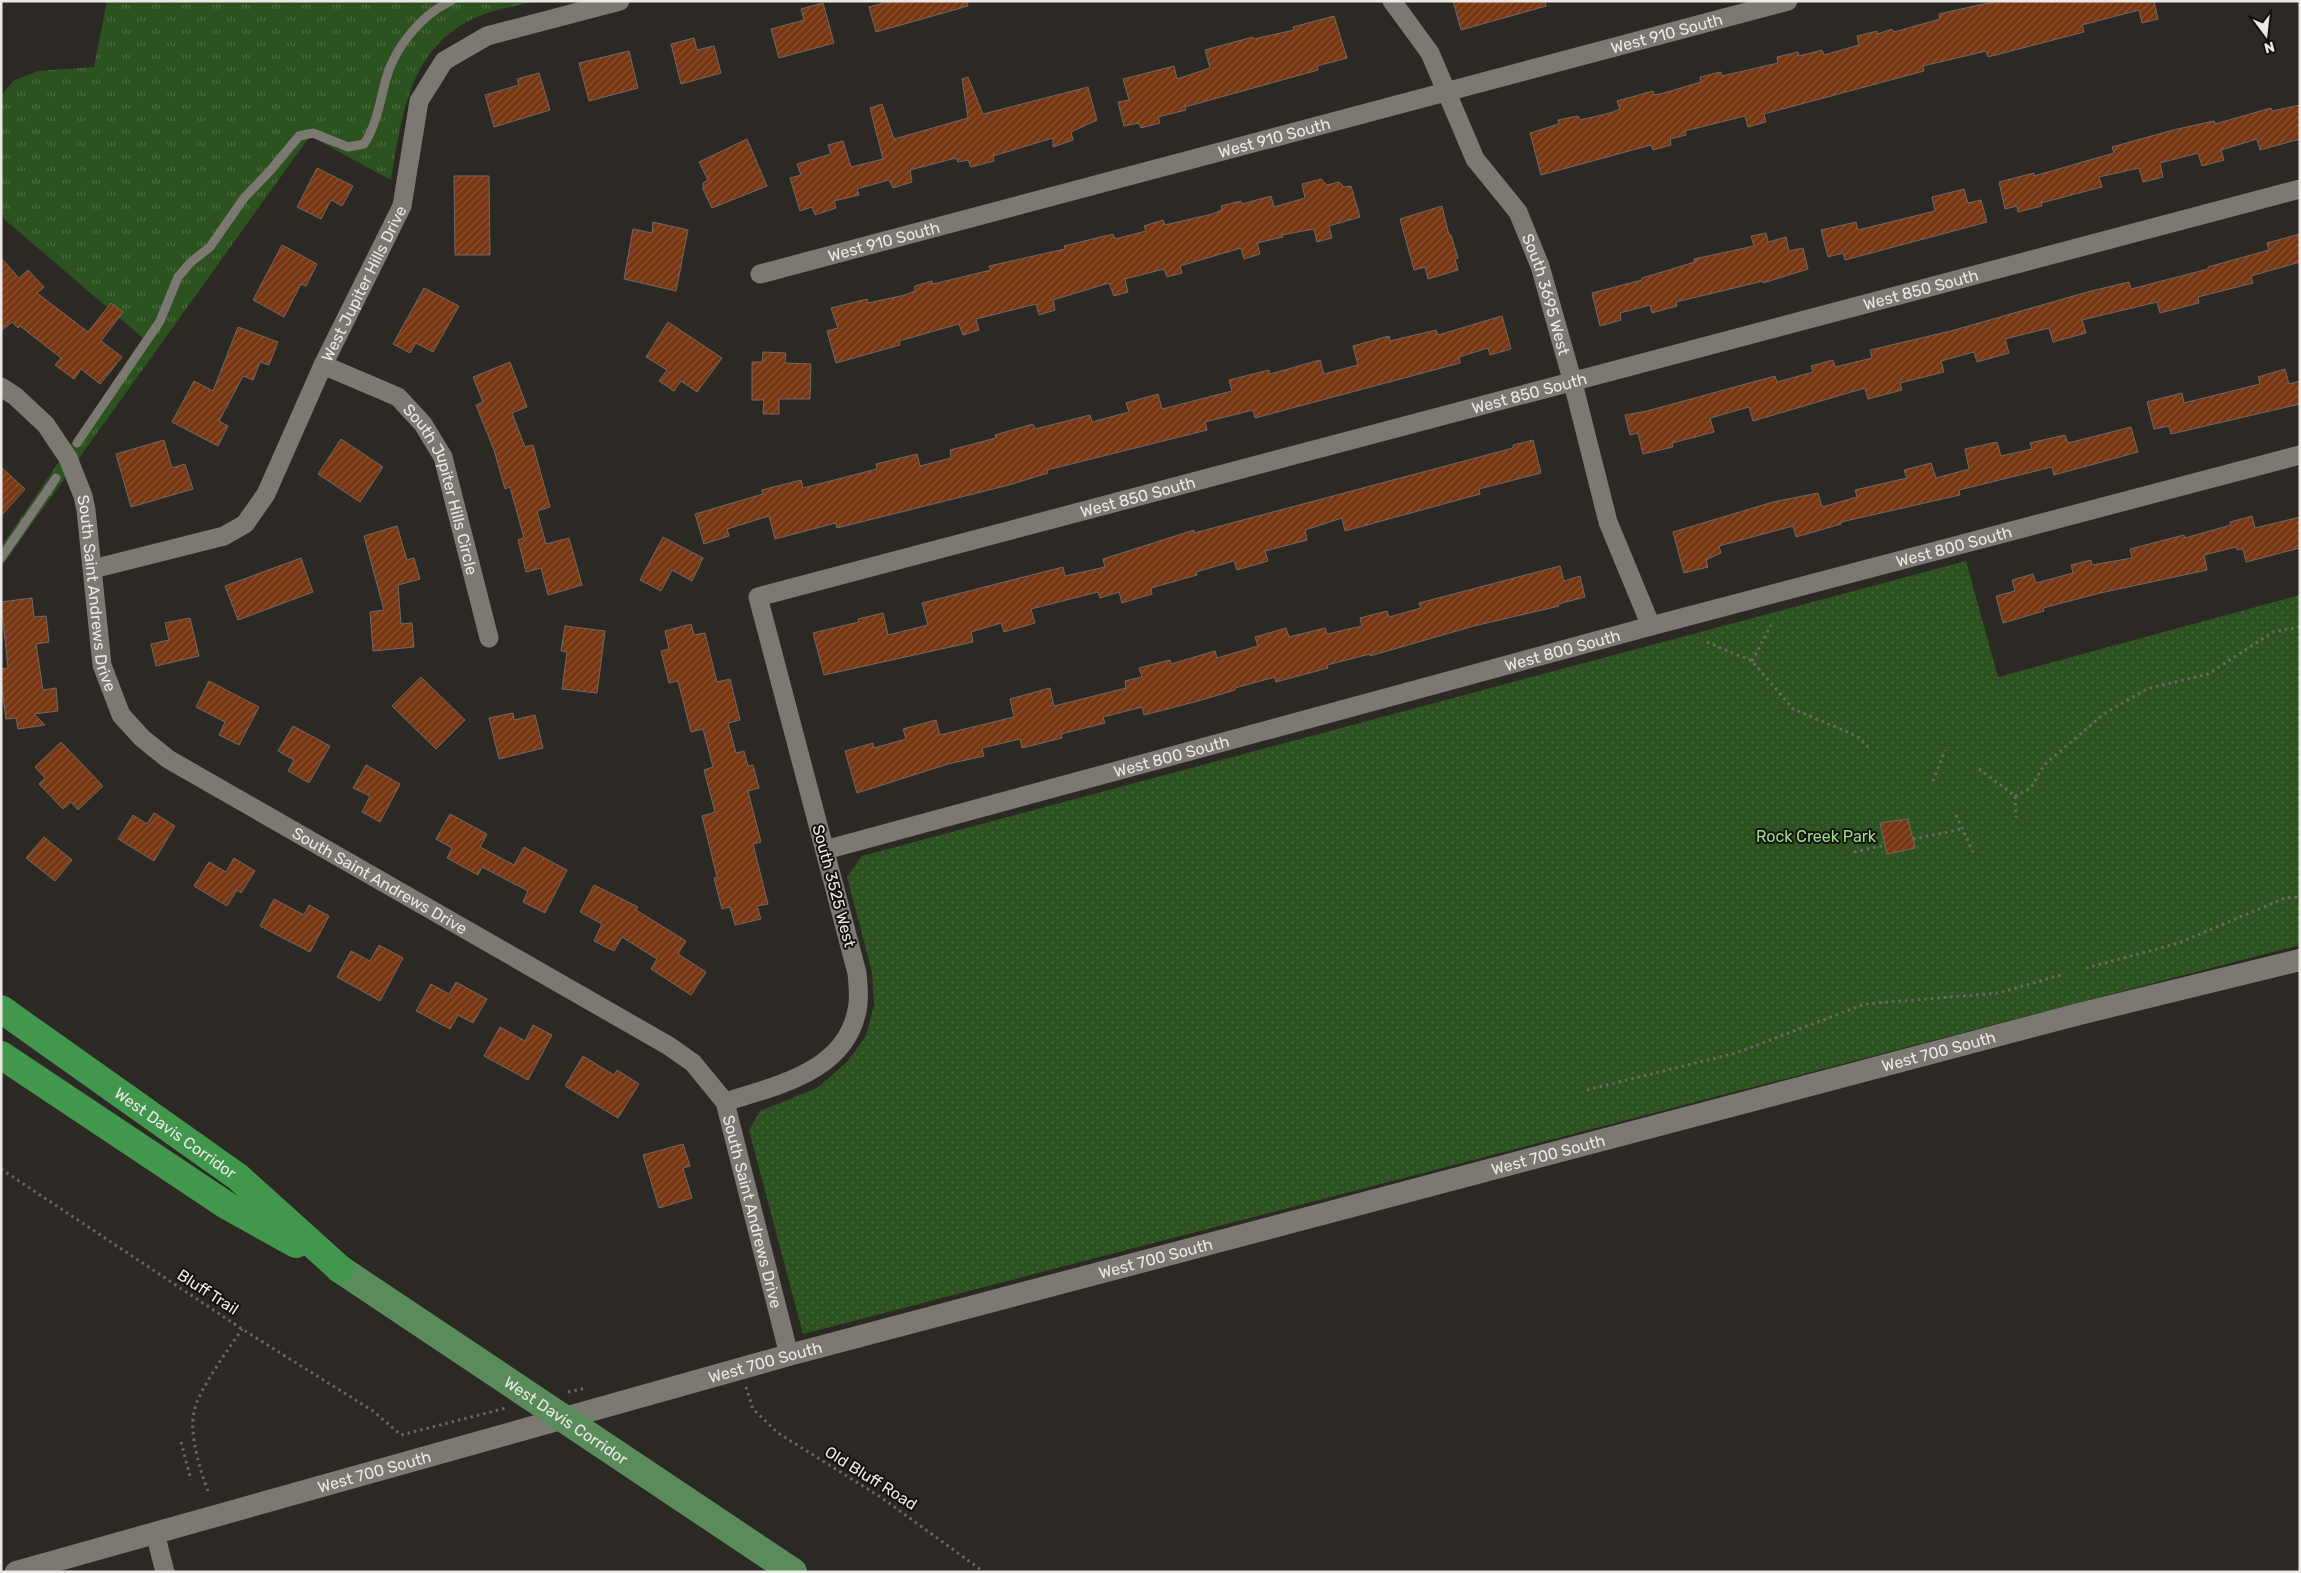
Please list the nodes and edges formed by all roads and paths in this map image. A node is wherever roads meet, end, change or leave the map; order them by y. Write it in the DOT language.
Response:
graph roads {
  1 [pos="451,1"];
  2 [pos="620,1"];
  3 [pos="1392,1"];
  4 [pos="1788,1"];
  5 [pos="1446,92"];
  6 [pos="2300,189"];
  7 [pos="760,274"];
  8 [pos="322,365"];
  9 [pos="1573,383"];
  10 [pos="1,387"];
  11 [pos="77,443"];
  12 [pos="2300,455"];
  13 [pos="56,478"];
  14 [pos="1,558"];
  15 [pos="93,569"];
  16 [pos="758,597"];
  17 [pos="1771,625"];
  18 [pos="1651,626"];
  19 [pos="2300,626"];
  20 [pos="489,638"];
  21 [pos="1707,642"];
  22 [pos="1752,662"];
  23 [pos="1868,747"];
  24 [pos="1945,750"];
  25 [pos="1979,769"];
  26 [pos="1933,781"];
  27 [pos="2015,796"];
  28 [pos="1956,815"];
  29 [pos="2016,817"];
  30 [pos="1963,829"];
  31 [pos="1913,839"];
  32 [pos="1885,845"];
  33 [pos="825,850"];
  34 [pos="1854,852"];
  35 [pos="1974,852"];
  36 [pos="2300,896"];
  37 [pos="2300,960"];
  38 [pos="2086,968"];
  39 [pos="2064,974"];
  40 [pos="1,1009"];
  41 [pos="1,1055"];
  42 [pos="1587,1090"];
  43 [pos="725,1102"];
  44 [pos="1,1169"];
  45 [pos="340,1269"];
  46 [pos="242,1329"];
  47 [pos="789,1355"];
  48 [pos="750,1402"];
  49 [pos="401,1436"];
  50 [pos="181,1442"];
  51 [pos="191,1480"];
  52 [pos="208,1491"];
  53 [pos="155,1534"];
  54 [pos="16,1572"];
  55 [pos="165,1572"];
  56 [pos="793,1572"];
  57 [pos="984,1572"];
  1 -- 11 [label="lane"];
  2 -- 8 [label="street, West Jupiter Hills Drive"];
  3 -- 5 [label="street, South 3695 West"];
  4 -- 5 [label="street, West 910 South"];
  5 -- 7 [label="street, West 910 South"];
  5 -- 9 [label="street, South 3695 West"];
  6 -- 9 [label="street, West 850 South"];
  8 -- 15 [label="street, West Jupiter Hills Drive"];
  8 -- 20 [label="street, South Jupiter Hills Circle"];
  9 -- 16 [label="street, West 850 South"];
  9 -- 18 [label="street, South 3695 West"];
  10 -- 15 [label="street, South Saint Andrews Drive"];
  12 -- 18 [label="street, West 800 South"];
  13 -- 14 [label="lane"];
  15 -- 43 [label="street, South Saint Andrews Drive"];
  16 -- 33 [label="street, South 3525 West"];
  17 -- 22 [label="path"];
  18 -- 33 [label="street, West 800 South"];
  19 -- 27 [label="path"];
  21 -- 22 [label="path"];
  22 -- 23 [label="path"];
  24 -- 26 [label="path"];
  25 -- 27 [label="path"];
  27 -- 29 [label="path"];
  28 -- 30 [label="path"];
  30 -- 31 [label="path"];
  30 -- 35 [label="path"];
  32 -- 34 [label="path"];
  33 -- 43 [label="street, South 3525 West"];
  36 -- 38 [label="path"];
  37 -- 47 [label="street, West 700 South"];
  39 -- 42 [label="path"];
  40 -- 45 [label="highway, West Davis Corridor"];
  41 -- 45 [label="highway, West Davis Corridor"];
  43 -- 47 [label="street, South Saint Andrews Drive"];
  44 -- 46 [label="path, Bluff Trail"];
  45 -- 56 [label="main road, West Davis Corridor"];
  46 -- 49 [label="path, Bluff Trail"];
  46 -- 52 [label="path"];
  47 -- 53 [label="street, West 700 South"];
  48 -- 57 [label="path, Old Bluff Road"];
  50 -- 51 [label="path"];
  53 -- 54 [label="street, West 700 South"];
  53 -- 55 [label="street"];
}
